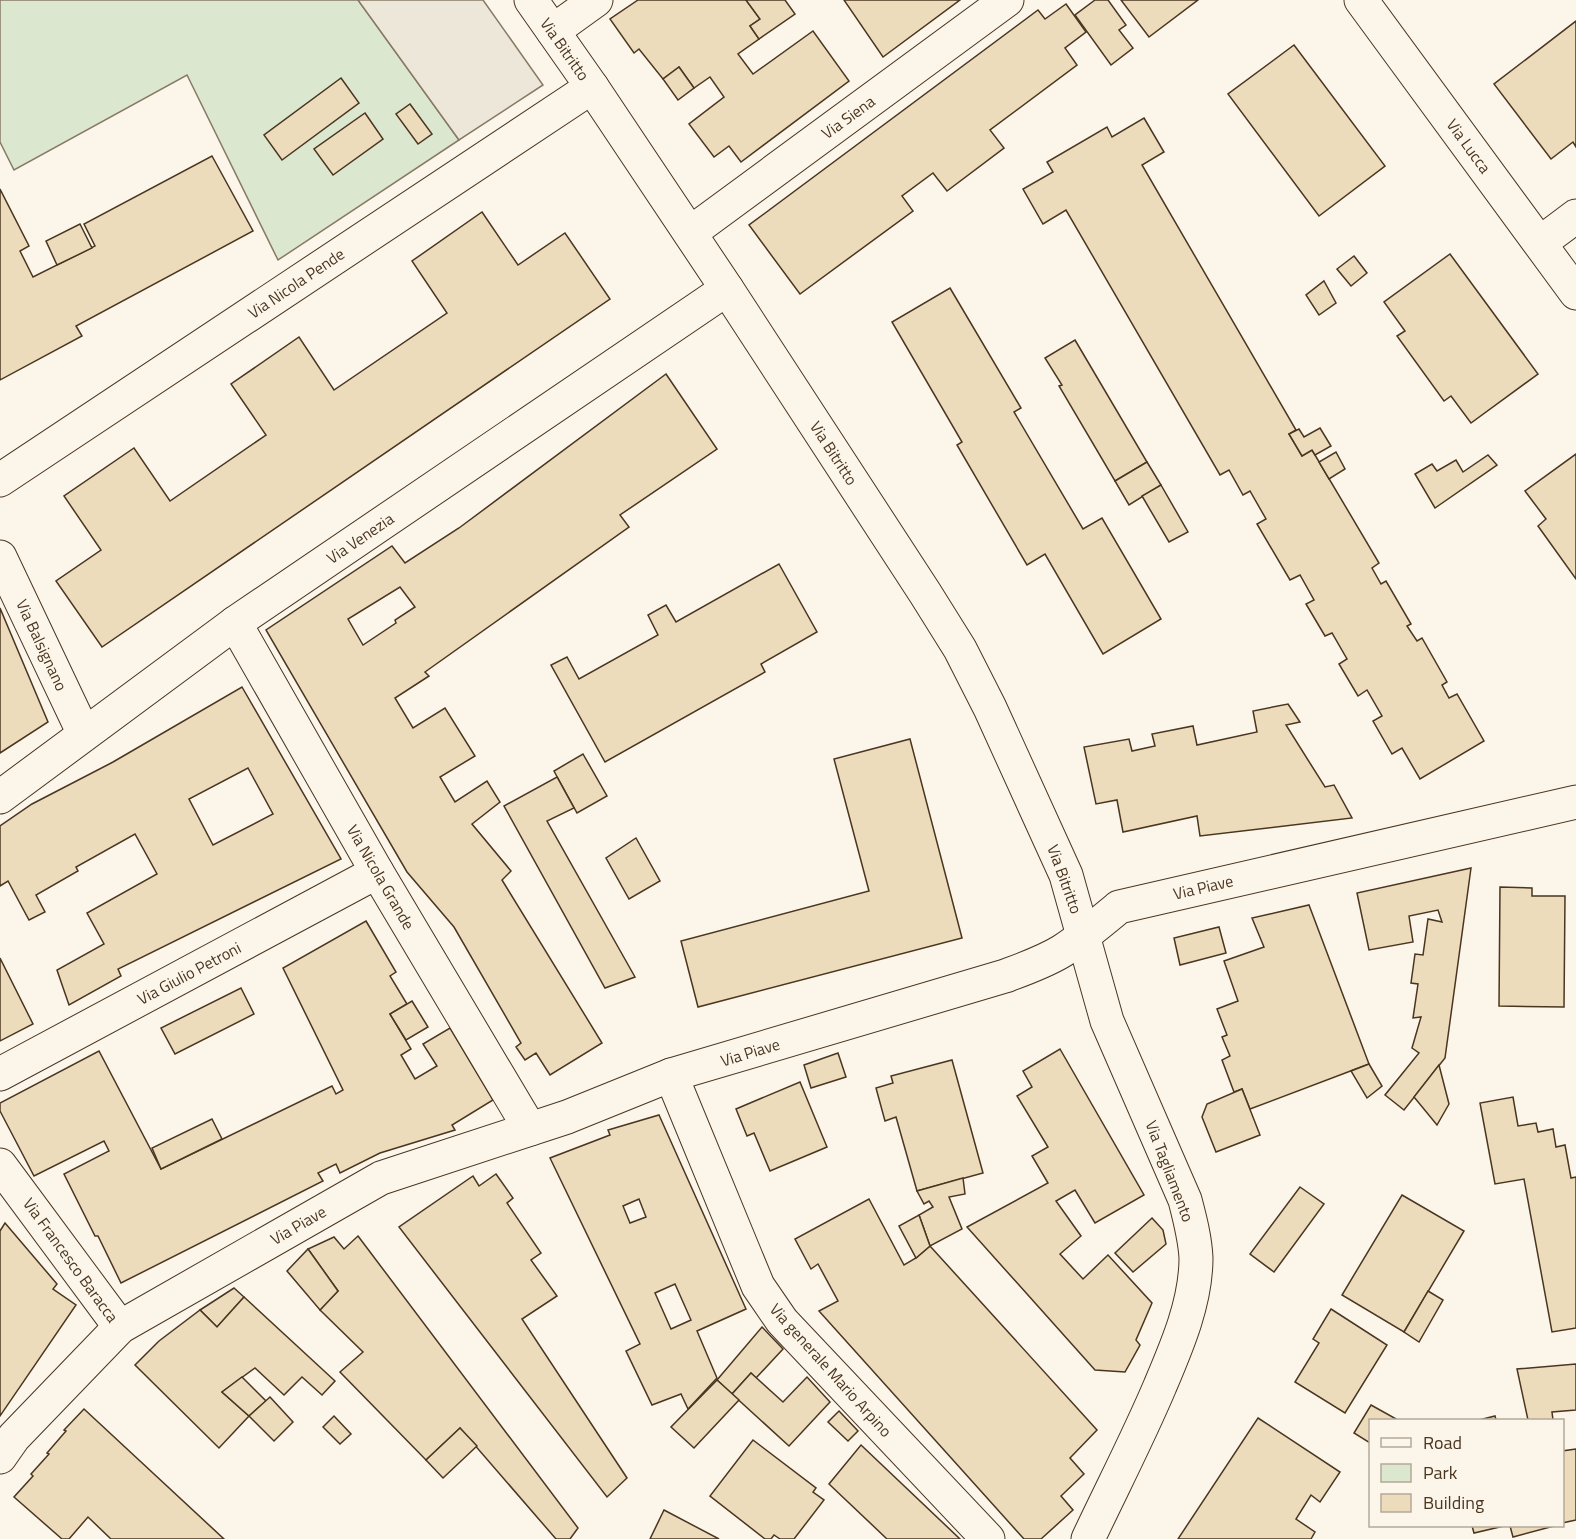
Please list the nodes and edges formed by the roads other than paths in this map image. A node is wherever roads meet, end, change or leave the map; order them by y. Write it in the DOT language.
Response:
graph roads {
  1 [pos="531,0"];
  2 [pos="596,0"];
  3 [pos="1007,0"];
  4 [pos="1361,0"];
  5 [pos="553,31"];
  6 [pos="592,87"];
  7 [pos="1576,216"];
  8 [pos="690,233"];
  9 [pos="1540,243"];
  10 [pos="727,289"];
  11 [pos="1576,293"];
  12 [pos="0,480"];
  13 [pos="0,557"];
  14 [pos="235,623"];
  15 [pos="84,734"];
  16 [pos="0,797"];
  17 [pos="1576,802"];
  18 [pos="377,872"];
  19 [pos="1084,935"];
  20 [pos="0,1074"];
  21 [pos="671,1075"];
  22 [pos="530,1129"];
  23 [pos="0,1165"];
  24 [pos="120,1327"];
  25 [pos="0,1457"];
  26 [pos="988,1539"];
  27 [pos="1088,1539"];
  1 -- 5 [label="street, Via Bitritto"];
  2 -- 5 [label="street"];
  3 -- 8 [label="street, Via Siena"];
  4 -- 9 [label="street, Via Lucca"];
  5 -- 6 [label="street, Via Bitritto"];
  6 -- 8 [label="street, Via Bitritto"];
  6 -- 12 [label="street, Via Nicola Pende"];
  7 -- 9 [label="street"];
  8 -- 10 [label="street, Via Bitritto"];
  9 -- 11 [label="street, Via Lucca"];
  10 -- 14 [label="street, Via Venezia"];
  10 -- 19 [label="street, Via Bitritto"];
  13 -- 15 [label="street, Via Balsignano"];
  14 -- 15 [label="street, Via Venezia"];
  14 -- 18 [label="street, Via Nicola Grande"];
  15 -- 16 [label="street, Via Venezia"];
  17 -- 19 [label="street, Via Piave"];
  18 -- 20 [label="street, Via Giulio Petroni"];
  18 -- 22 [label="street, Via Nicola Grande"];
  19 -- 21 [label="street, Via Piave"];
  19 -- 27 [label="street, Via Tagliamento"];
  21 -- 22 [label="street, Via Piave"];
  21 -- 26 [label="street, Via generale Mario Arpino"];
  22 -- 24 [label="street, Via Piave"];
  23 -- 24 [label="street, Via Francesco Baracca"];
  24 -- 25 [label="street, Via Piave"];
}
